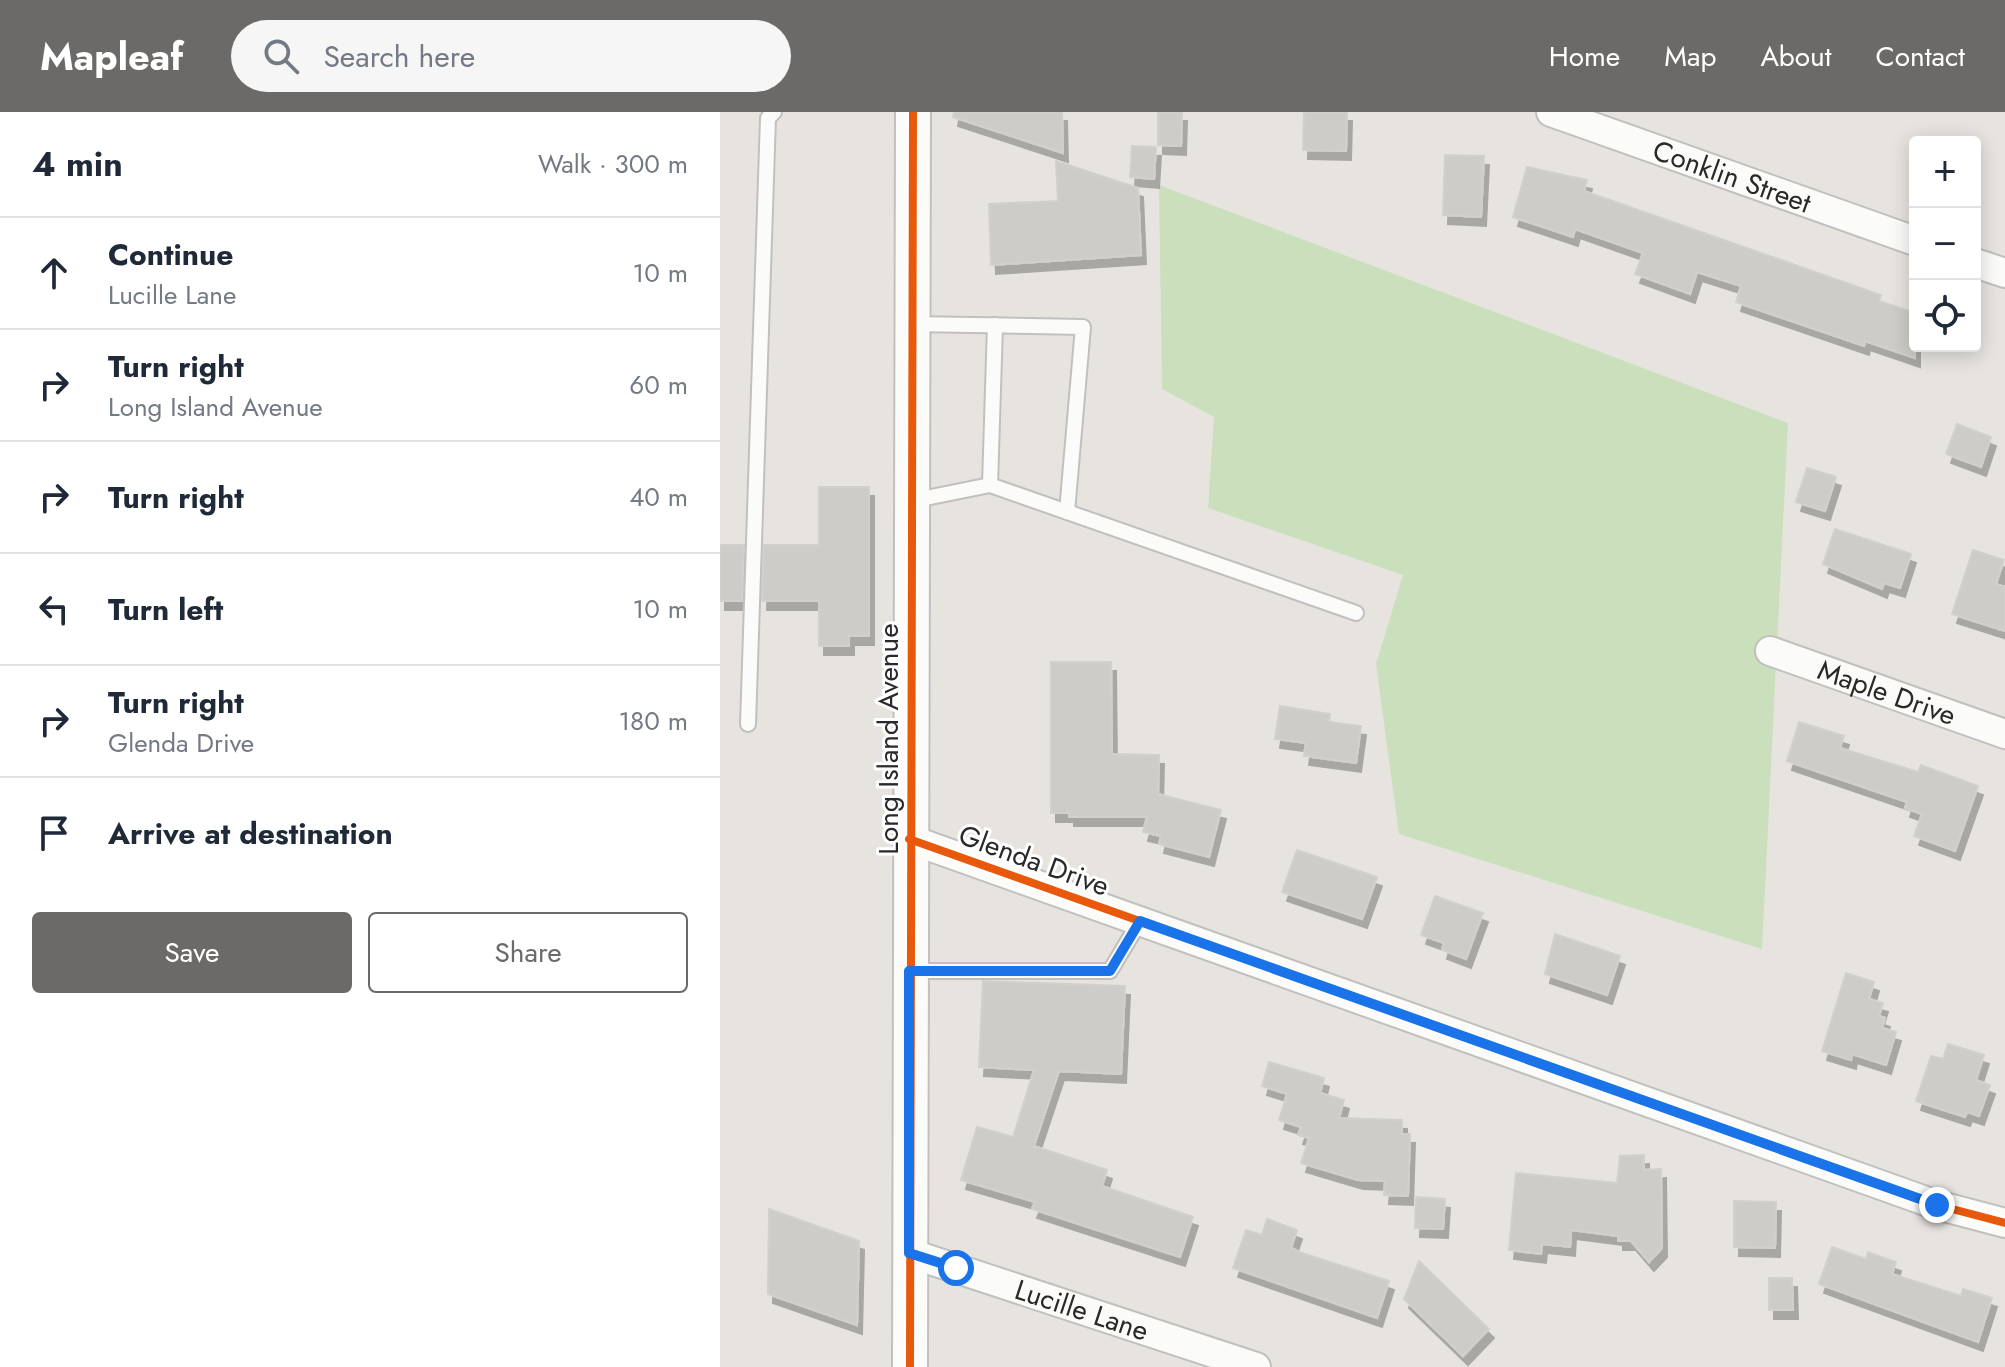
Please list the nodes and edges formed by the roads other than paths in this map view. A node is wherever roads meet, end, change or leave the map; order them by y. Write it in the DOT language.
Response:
graph roads {
  1 [pos="774,112"];
  2 [pos="913,112"];
  3 [pos="1551,112"];
  4 [pos="1909,239"];
  5 [pos="1981,265"];
  6 [pos="2005,273"];
  7 [pos="912,324"];
  8 [pos="995,325"];
  9 [pos="990,485"];
  10 [pos="910,501"];
  11 [pos="1067,512"];
  12 [pos="1356,613"];
  13 [pos="1770,651"];
  14 [pos="748,724"];
  15 [pos="2005,734"];
  16 [pos="909,839"];
  17 [pos="1140,921"];
  18 [pos="909,971"];
  19 [pos="2005,1223"];
  20 [pos="909,1253"];
  21 [pos="910,1367"];
  22 [pos="1256,1367"];
  1 -- 14 [label="lane"];
  2 -- 7 [label="street, Long Island Avenue"];
  3 -- 4 [label="street, Conklin Street"];
  5 -- 6 [label="street"];
  7 -- 8 [label="lane"];
  7 -- 10 [label="street, Long Island Avenue"];
  8 -- 9 [label="lane"];
  8 -- 11 [label="lane"];
  9 -- 10 [label="lane"];
  9 -- 11 [label="lane"];
  10 -- 16 [label="street, Long Island Avenue"];
  11 -- 12 [label="lane"];
  13 -- 15 [label="street, Maple Drive"];
  16 -- 17 [label="street, Glenda Drive"];
  16 -- 18 [label="street, Long Island Avenue"];
  17 -- 18 [label="lane"];
  17 -- 19 [label="street, Glenda Drive"];
  18 -- 20 [label="street, Long Island Avenue"];
  20 -- 21 [label="street, Long Island Avenue"];
  20 -- 22 [label="street, Lucille Lane"];
}
